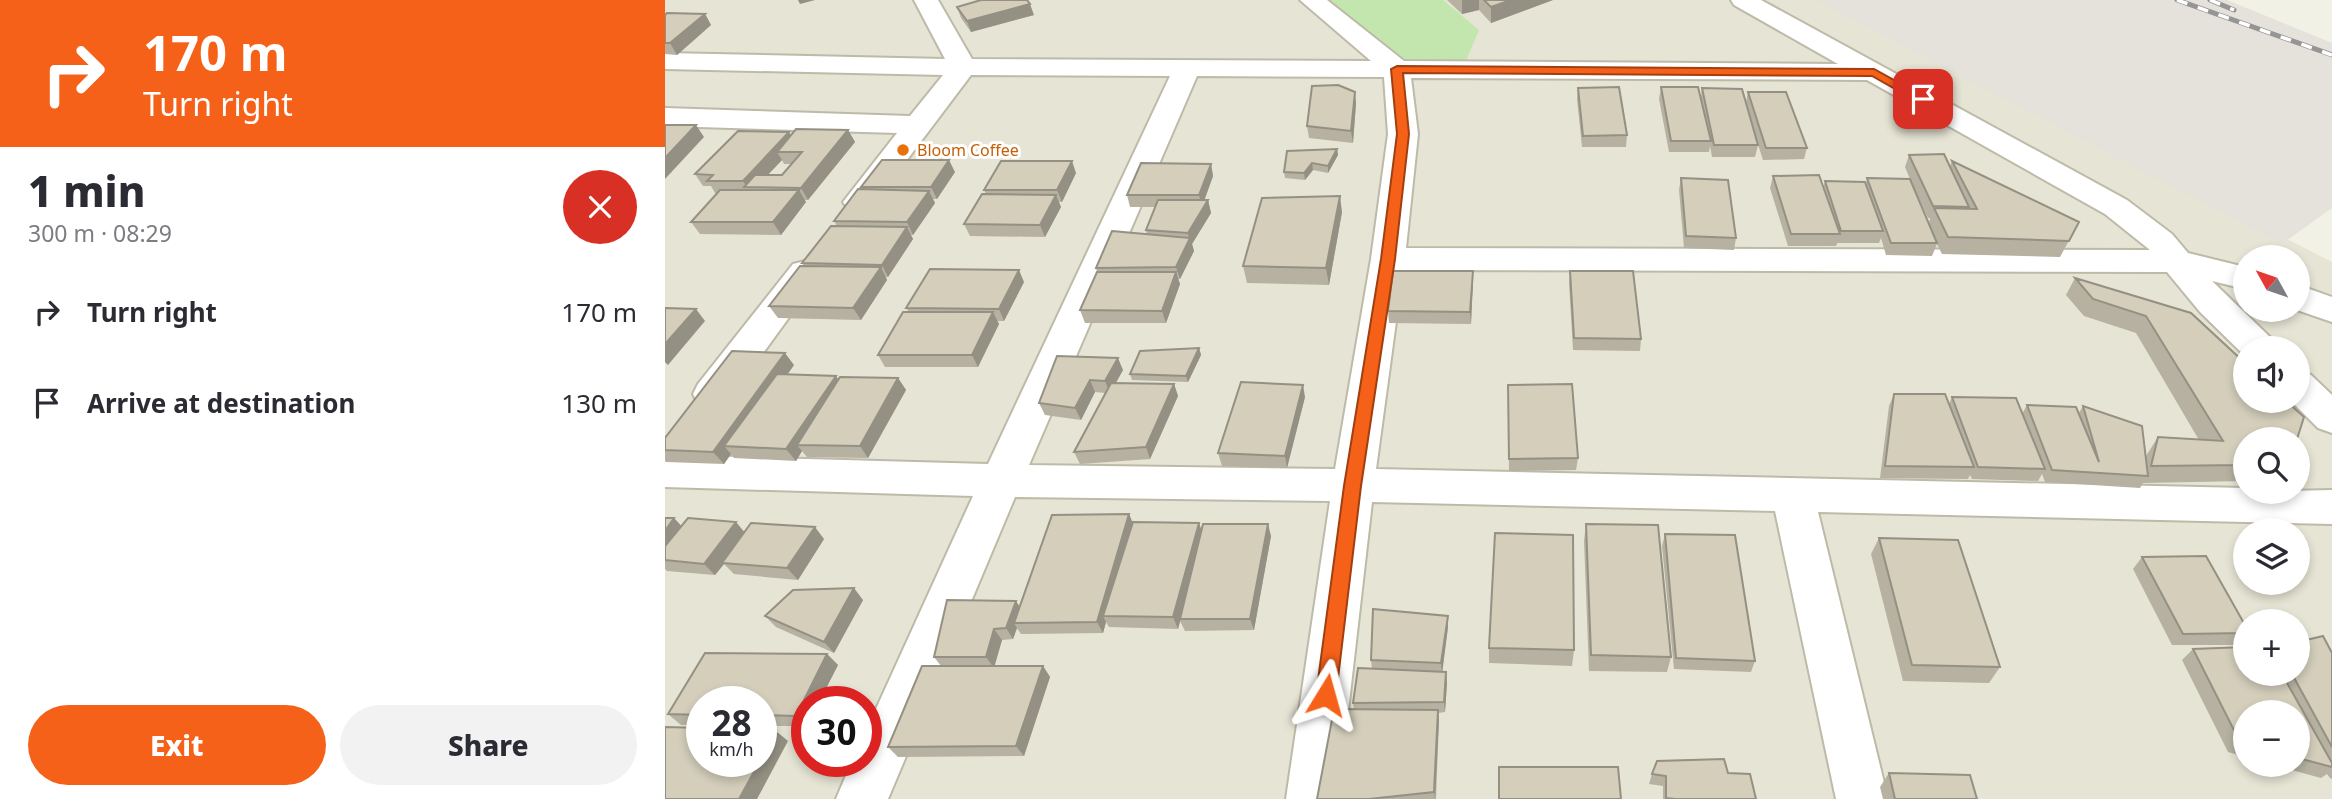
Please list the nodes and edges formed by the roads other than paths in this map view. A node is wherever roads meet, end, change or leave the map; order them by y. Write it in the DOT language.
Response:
graph roads {
  1 [pos="926,0"];
  2 [pos="1312,0"];
  3 [pos="1743,0"];
  4 [pos="665,61"];
  5 [pos="708,61"];
  6 [pos="963,67"];
  7 [pos="1187,68"];
  8 [pos="1397,69"];
  9 [pos="1874,72"];
  10 [pos="671,98"];
  11 [pos="918,125"];
  12 [pos="1388,259"];
  13 [pos="2177,261"];
  14 [pos="2233,275"];
  15 [pos="2310,302"];
  16 [pos="2332,310"];
  17 [pos="2246,336"];
  18 [pos="2310,397"];
  19 [pos="2332,418"];
  20 [pos="673,448"];
  21 [pos="1001,481"];
  22 [pos="1353,486"];
  23 [pos="1793,495"];
  24 [pos="2332,507"];
  25 [pos="862,799"];
  26 [pos="1312,799"];
  27 [pos="1862,799"];
  1 -- 6 [label="street"];
  2 -- 8 [label="street"];
  3 -- 9 [label="street"];
  4 -- 5 [label="street"];
  5 -- 6 [label="street"];
  5 -- 10 [label="street"];
  6 -- 7 [label="street"];
  6 -- 11 [label="street"];
  7 -- 8 [label="street"];
  7 -- 21 [label="street"];
  8 -- 9 [label="street"];
  8 -- 12 [label="street"];
  9 -- 13 [label="street"];
  10 -- 11 [label="street"];
  11 -- 20 [label="street"];
  12 -- 13 [label="street"];
  12 -- 22 [label="street"];
  13 -- 14 [label="street"];
  13 -- 17 [label="street"];
  15 -- 16 [label="street"];
  18 -- 19 [label="street"];
  20 -- 21 [label="street"];
  21 -- 22 [label="street"];
  21 -- 25 [label="street"];
  22 -- 23 [label="street"];
  22 -- 26 [label="street"];
  23 -- 24 [label="street"];
  23 -- 27 [label="street"];
}
